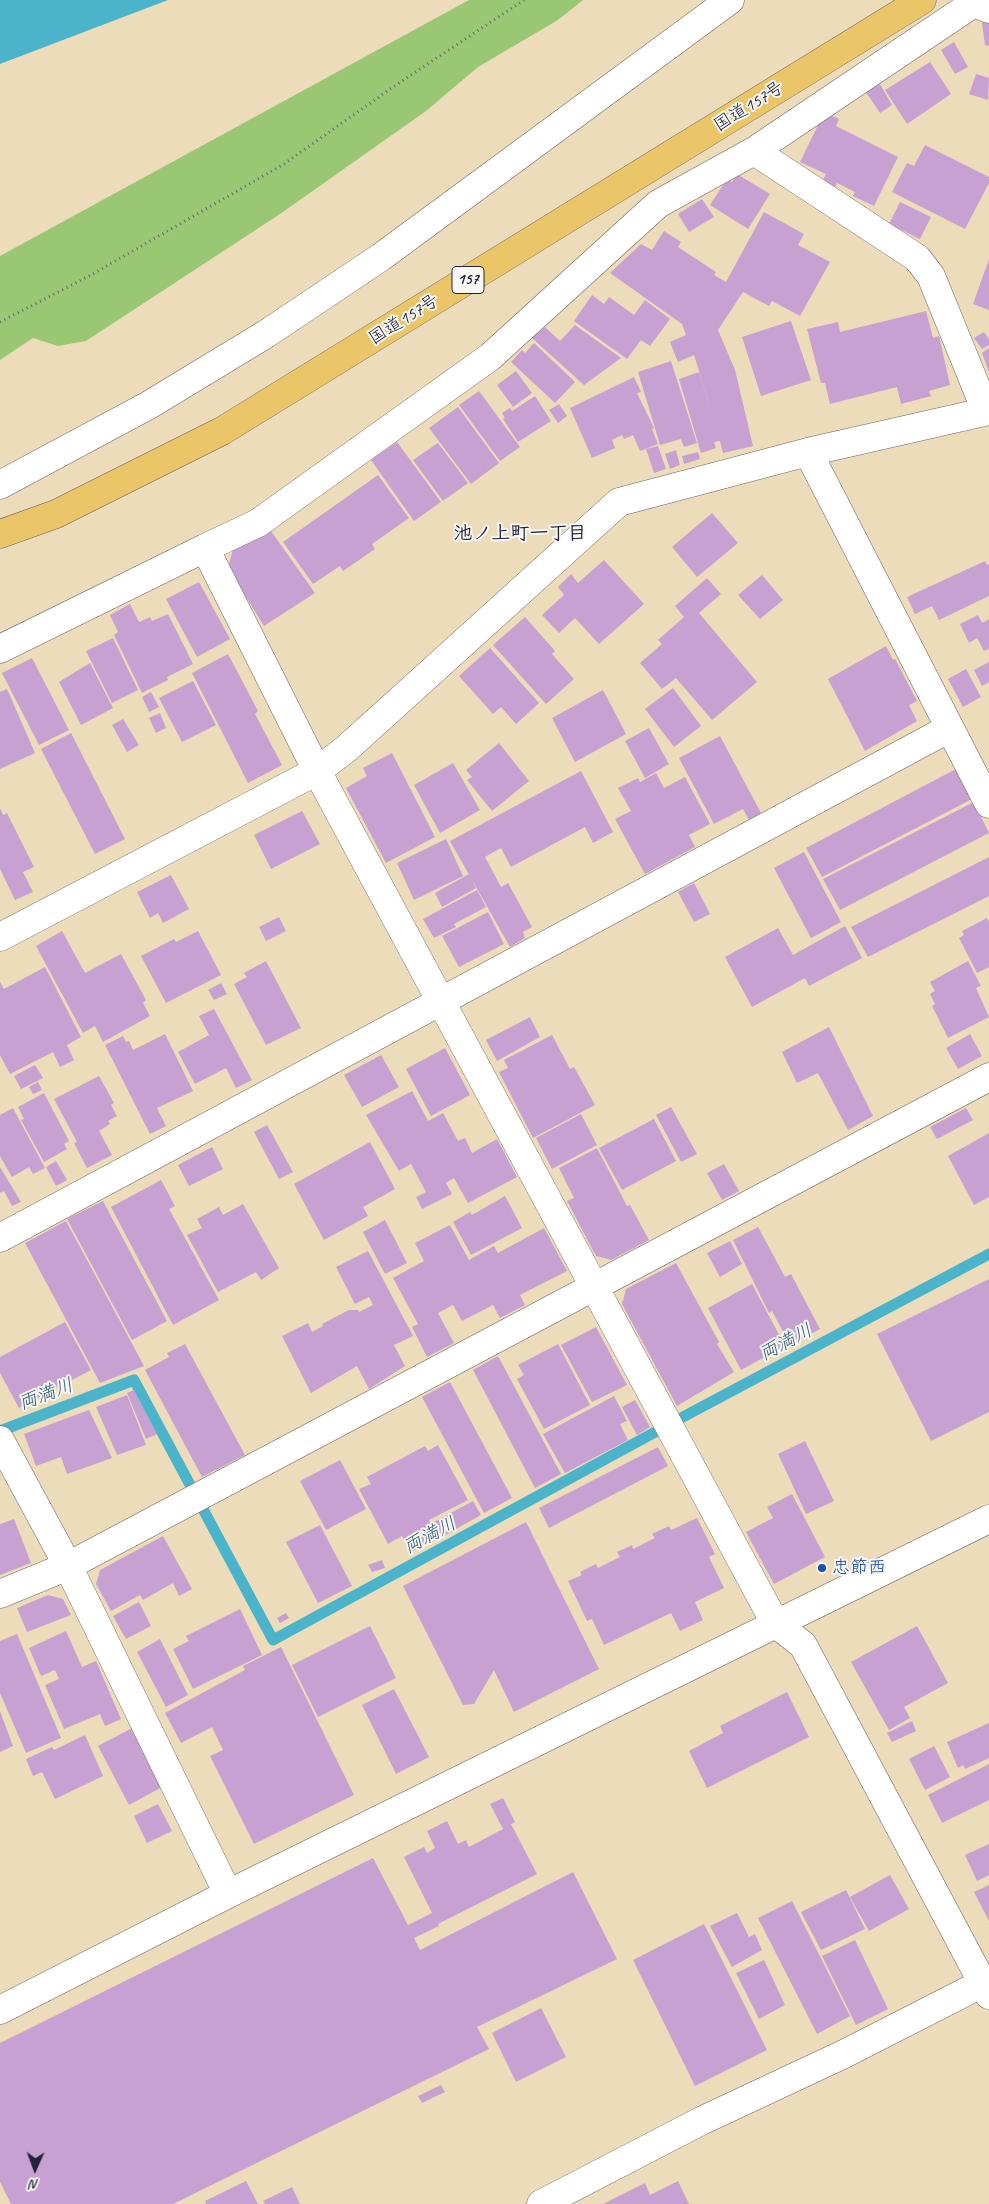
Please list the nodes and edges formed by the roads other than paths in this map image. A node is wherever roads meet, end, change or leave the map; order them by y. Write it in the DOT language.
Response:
graph roads {
  1 [pos="730,0"];
  2 [pos="922,0"];
  3 [pos="989,8"];
  4 [pos="754,151"];
  5 [pos="987,411"];
  6 [pos="808,452"];
  7 [pos="0,485"];
  8 [pos="0,534"];
  9 [pos="205,548"];
  10 [pos="0,649"];
  11 [pos="950,728"];
  12 [pos="317,771"];
  13 [pos="989,804"];
  14 [pos="0,937"];
  15 [pos="442,1002"];
  16 [pos="989,1077"];
  17 [pos="0,1238"];
  18 [pos="596,1288"];
  19 [pos="0,1440"];
  20 [pos="989,1519"];
  21 [pos="68,1566"];
  22 [pos="0,1594"];
  23 [pos="775,1623"];
  24 [pos="228,1894"];
  25 [pos="987,1986"];
  26 [pos="0,2010"];
  27 [pos="541,2204"];
  1 -- 7 [label="street"];
  2 -- 8 [label="highway, 国道157号 / 157"];
  3 -- 4 [label="street"];
  4 -- 5 [label="street"];
  4 -- 9 [label="street"];
  5 -- 6 [label="street"];
  6 -- 11 [label="street"];
  6 -- 12 [label="street"];
  9 -- 10 [label="street"];
  9 -- 12 [label="street"];
  11 -- 13 [label="street"];
  11 -- 15 [label="street"];
  12 -- 14 [label="street"];
  12 -- 15 [label="street"];
  15 -- 17 [label="street"];
  15 -- 18 [label="street"];
  16 -- 18 [label="street"];
  18 -- 21 [label="street"];
  18 -- 23 [label="street"];
  19 -- 21 [label="street"];
  20 -- 23 [label="street"];
  21 -- 22 [label="street"];
  21 -- 24 [label="street"];
  23 -- 24 [label="street"];
  23 -- 25 [label="street"];
  24 -- 26 [label="street"];
  25 -- 27 [label="street"];
}
